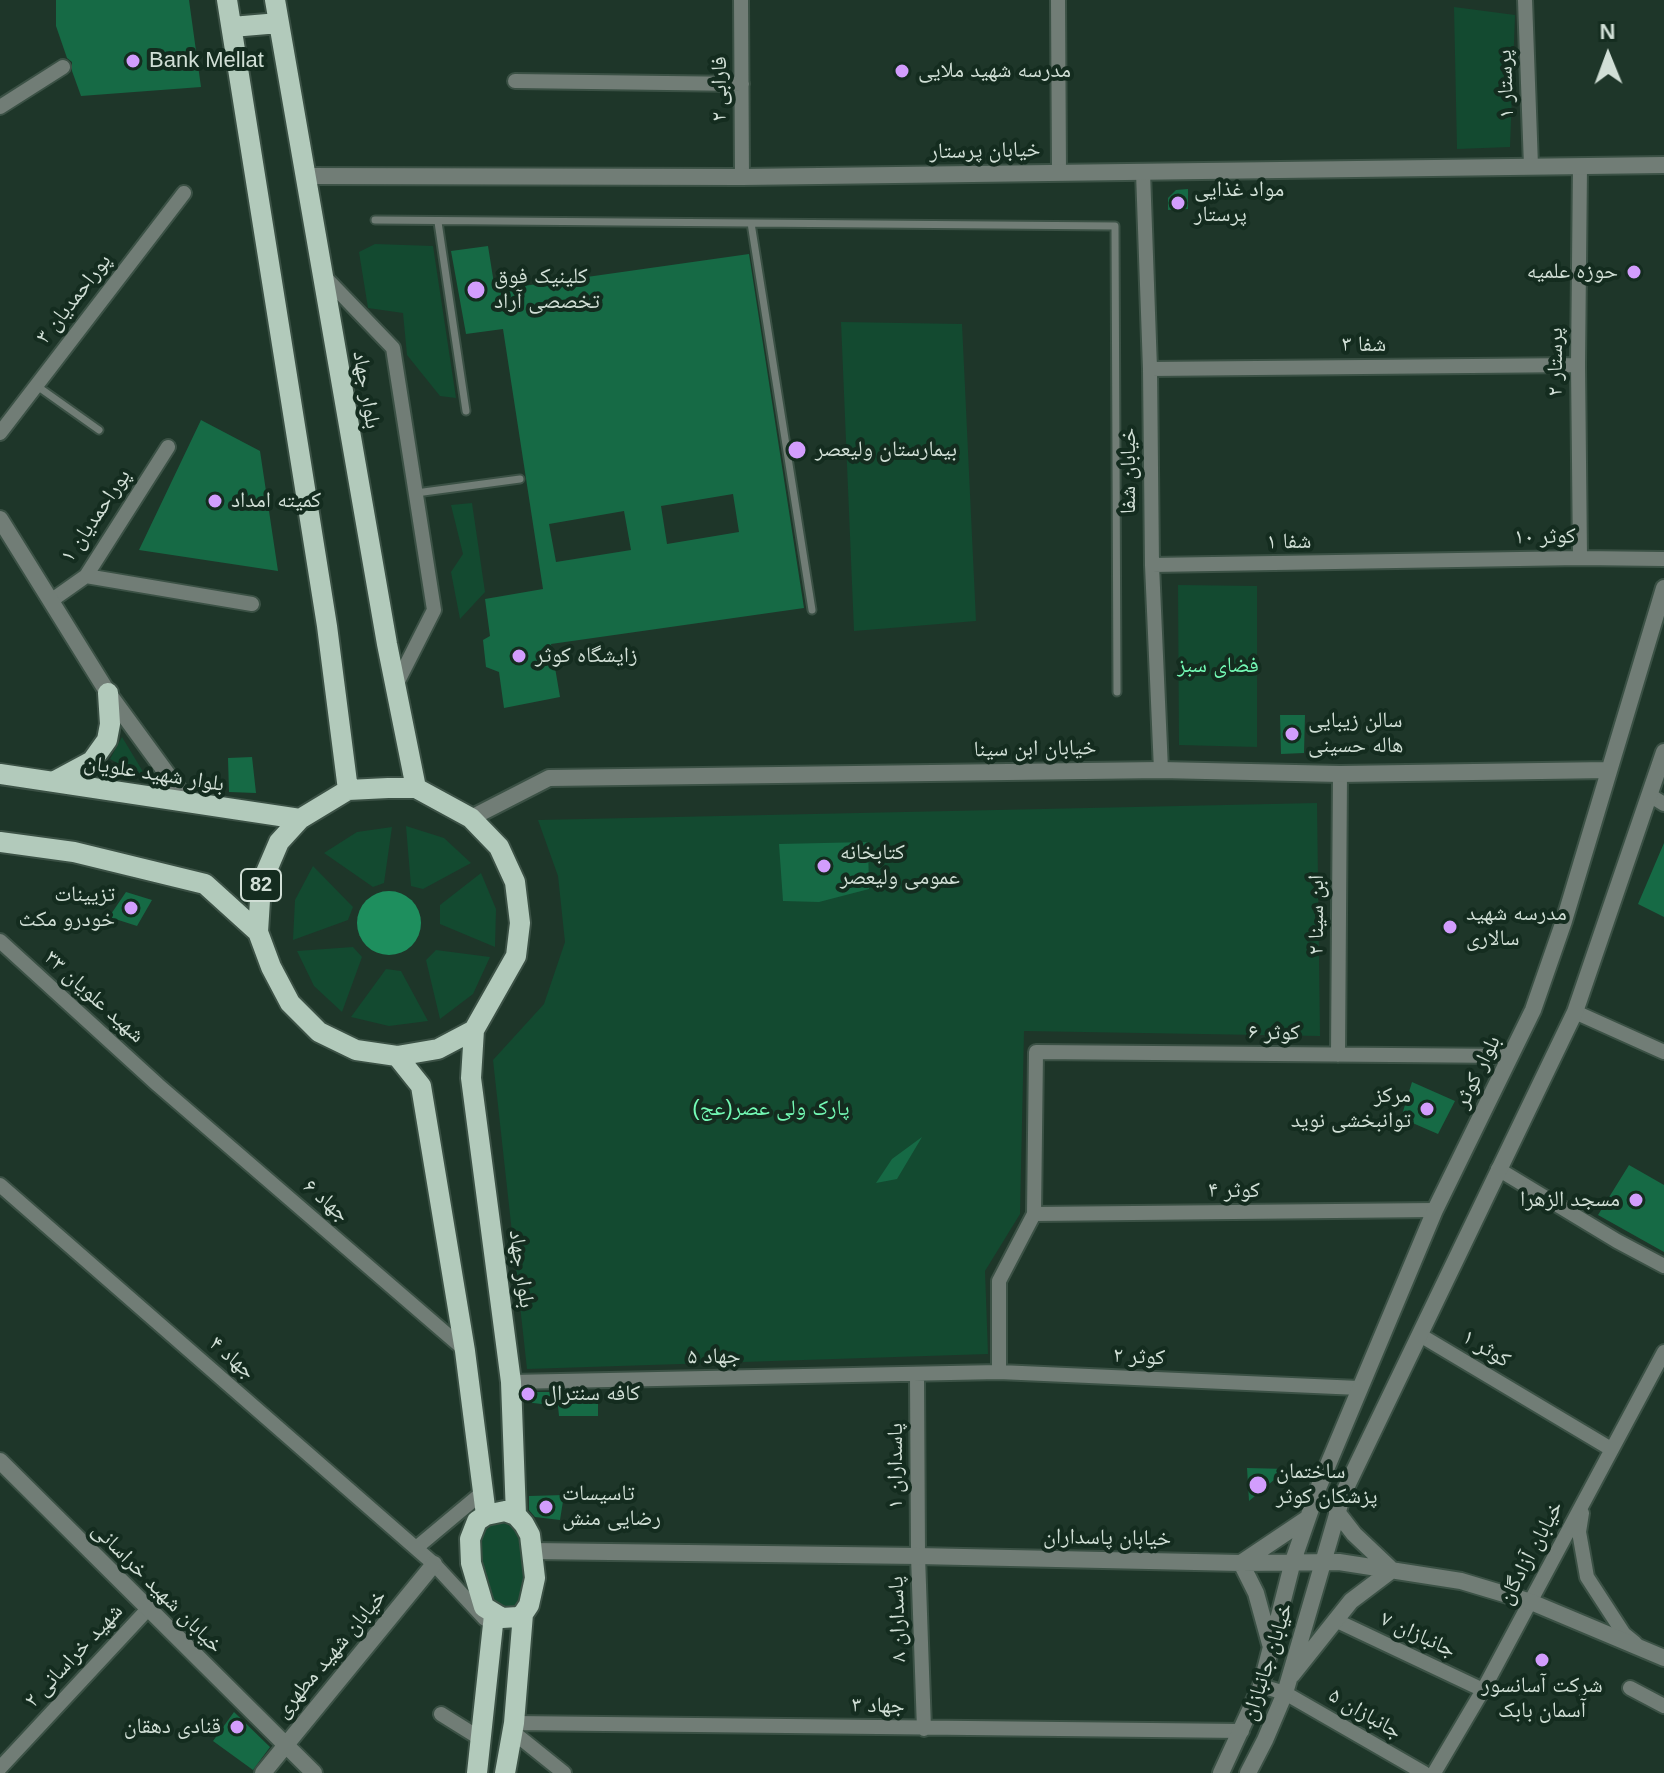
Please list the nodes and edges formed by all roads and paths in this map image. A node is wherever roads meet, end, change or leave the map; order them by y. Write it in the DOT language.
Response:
graph roads {
  1 [pos="227,0"];
  2 [pos="275,0"];
  3 [pos="741,0"];
  4 [pos="1058,0"];
  5 [pos="1525,0"];
  6 [pos="279,23"];
  7 [pos="232,27"];
  8 [pos="63,67"];
  9 [pos="515,81"];
  10 [pos="742,84"];
  11 [pos="0,107"];
  12 [pos="1664,165"];
  13 [pos="1531,166"];
  14 [pos="1580,166"];
  15 [pos="1059,172"];
  16 [pos="1143,172"];
  17 [pos="306,176"];
  18 [pos="742,177"];
  19 [pos="184,193"];
  20 [pos="375,220"];
  21 [pos="438,222"];
  22 [pos="751,223"];
  23 [pos="320,271"];
  24 [pos="1578,365"];
  25 [pos="1150,369"];
  26 [pos="36,384"];
  27 [pos="466,411"];
  28 [pos="99,430"];
  29 [pos="0,433"];
  30 [pos="168,447"];
  31 [pos="520,479"];
  32 [pos="416,493"];
  33 [pos="0,519"];
  34 [pos="1580,558"];
  35 [pos="1664,559"];
  36 [pos="1426,562"];
  37 [pos="1152,565"];
  38 [pos="86,576"];
  39 [pos="1664,588"];
  40 [pos="52,600"];
  41 [pos="252,604"];
  42 [pos="812,610"];
  43 [pos="396,685"];
  44 [pos="1117,692"];
  45 [pos="108,693"];
  46 [pos="1664,752"];
  47 [pos="1161,770"];
  48 [pos="1608,770"];
  49 [pos="0,774"];
  50 [pos="1340,774"];
  51 [pos="53,782"];
  52 [pos="416,788"];
  53 [pos="348,790"];
  54 [pos="1657,800"];
  55 [pos="189,804"];
  56 [pos="471,818"];
  57 [pos="300,819"];
  58 [pos="0,842"];
  59 [pos="258,932"];
  60 [pos="0,941"];
  61 [pos="1575,1012"];
  62 [pos="474,1030"];
  63 [pos="1664,1052"];
  64 [pos="1338,1055"];
  65 [pos="397,1056"];
  66 [pos="1511,1056"];
  67 [pos="158,1085"];
  68 [pos="1498,1169"];
  69 [pos="0,1185"];
  70 [pos="1435,1210"];
  71 [pos="1034,1214"];
  72 [pos="1664,1266"];
  73 [pos="1420,1335"];
  74 [pos="465,1351"];
  75 [pos="1664,1352"];
  76 [pos="999,1372"];
  77 [pos="917,1376"];
  78 [pos="511,1382"];
  79 [pos="1359,1388"];
  80 [pos="1611,1449"];
  81 [pos="0,1461"];
  82 [pos="1319,1486"];
  83 [pos="483,1492"];
  84 [pos="1343,1494"];
  85 [pos="1584,1500"];
  86 [pos="1337,1512"];
  87 [pos="486,1515"];
  88 [pos="516,1515"];
  89 [pos="1308,1518"];
  90 [pos="416,1548"];
  91 [pos="533,1551"];
  92 [pos="918,1556"];
  93 [pos="1293,1561"];
  94 [pos="1321,1562"];
  95 [pos="1241,1563"];
  96 [pos="434,1564"];
  97 [pos="1392,1570"];
  98 [pos="1531,1602"];
  99 [pos="147,1610"];
  100 [pos="523,1614"];
  101 [pos="1335,1620"];
  102 [pos="493,1622"];
  103 [pos="1270,1646"];
  104 [pos="1645,1651"];
  105 [pos="1664,1658"];
  106 [pos="1261,1686"];
  107 [pos="1287,1686"];
  108 [pos="1630,1688"];
  109 [pos="1483,1690"];
  110 [pos="1664,1706"];
  111 [pos="441,1714"];
  112 [pos="513,1728"];
  113 [pos="924,1729"];
  114 [pos="1242,1731"];
  115 [pos="481,1739"];
  116 [pos="285,1745"];
  117 [pos="0,1768"];
  118 [pos="263,1773"];
  119 [pos="314,1773"];
  120 [pos="477,1773"];
  121 [pos="505,1773"];
  122 [pos="564,1773"];
  123 [pos="1221,1773"];
  124 [pos="1248,1773"];
  125 [pos="1424,1773"];
  126 [pos="1434,1773"];
  1 -- 7 [label="main road"];
  2 -- 6 [label="main road, بلوار جهاد"];
  3 -- 10 [label="street, فارابی ۲"];
  4 -- 15 [label="street"];
  5 -- 13 [label="street, پرستار ۱"];
  6 -- 7 [label="main road"];
  6 -- 17 [label="main road, بلوار جهاد"];
  7 -- 53 [label="main road"];
  8 -- 11 [label="street"];
  9 -- 10 [label="street"];
  10 -- 18 [label="street, فارابی ۲"];
  12 -- 14 [label="street, خیابان پرستار"];
  13 -- 14 [label="street, خیابان پرستار"];
  13 -- 16 [label="street, خیابان پرستار"];
  14 -- 24 [label="street, پرستار ۲"];
  15 -- 16 [label="street, خیابان پرستار"];
  15 -- 18 [label="street, خیابان پرستار"];
  16 -- 25 [label="street, خیابان شفا"];
  17 -- 18 [label="street, خیابان پرستار"];
  17 -- 23 [label="main road, بلوار جهاد"];
  19 -- 26 [label="street, پوراحمدیان ۳"];
  20 -- 21 [label="lane"];
  21 -- 22 [label="lane"];
  21 -- 27 [label="lane"];
  22 -- 42 [label="lane"];
  22 -- 44 [label="lane"];
  23 -- 32 [label="street"];
  23 -- 43 [label="main road, بلوار جهاد"];
  24 -- 25 [label="street, شفا ۳"];
  24 -- 34 [label="street, پرستار ۲"];
  25 -- 37 [label="street, خیابان شفا"];
  26 -- 28 [label="lane"];
  26 -- 29 [label="street, پوراحمدیان ۳"];
  30 -- 38 [label="street, پوراحمدیان ۱"];
  31 -- 32 [label="lane"];
  32 -- 43 [label="street"];
  33 -- 40 [label="street"];
  34 -- 35 [label="street, کوثر ۱۰"];
  34 -- 36 [label="street, کوثر ۱۰"];
  36 -- 37 [label="street, شفا ۱"];
  37 -- 47 [label="street, خیابان شفا"];
  38 -- 40 [label="street, پوراحمدیان ۱"];
  38 -- 41 [label="street"];
  39 -- 48 [label="street, بلوار کوثر"];
  40 -- 45 [label="street"];
  43 -- 52 [label="main road, بلوار جهاد"];
  45 -- 51 [label="main road"];
  45 -- 55 [label="street"];
  46 -- 54 [label="street"];
  47 -- 50 [label="street, خیابان ابن سینا"];
  47 -- 56 [label="street, خیابان ابن سینا"];
  48 -- 50 [label="street, خیابان ابن سینا"];
  48 -- 66 [label="street, بلوار کوثر"];
  49 -- 51 [label="main road, بلوار شهید علویان"];
  50 -- 64 [label="street, ابن سینا ۲"];
  51 -- 55 [label="main road, بلوار شهید علویان"];
  52 -- 53 [label="main road, 82"];
  52 -- 56 [label="main road"];
  53 -- 57 [label="main road, 82"];
  54 -- 61 [label="street"];
  55 -- 57 [label="main road, بلوار شهید علویان"];
  56 -- 62 [label="main road"];
  57 -- 59 [label="main road, 82"];
  58 -- 59 [label="main road, 82"];
  59 -- 65 [label="main road, 82"];
  60 -- 67 [label="street, شهید علویان ۳۳"];
  61 -- 63 [label="street"];
  61 -- 68 [label="street"];
  62 -- 65 [label="main road, 82"];
  62 -- 78 [label="main road, بلوار جهاد"];
  64 -- 66 [label="street, کوثر ۶"];
  64 -- 71 [label="street, کوثر ۶"];
  65 -- 74 [label="main road"];
  66 -- 70 [label="street, بلوار کوثر"];
  67 -- 74 [label="street, جهاد ۶"];
  68 -- 72 [label="street"];
  68 -- 73 [label="street"];
  69 -- 90 [label="street, جهاد ۴"];
  70 -- 71 [label="street, کوثر ۴"];
  70 -- 79 [label="street, بلوار کوثر"];
  71 -- 76 [label="street"];
  73 -- 80 [label="street, کوثر ۱"];
  73 -- 84 [label="street"];
  74 -- 83 [label="main road"];
  75 -- 80 [label="street, خیابان آزادگان"];
  76 -- 77 [label="street, کوثر ۲"];
  76 -- 79 [label="street, کوثر ۲"];
  77 -- 78 [label="street, جهاد ۵"];
  77 -- 92 [label="street, پاسداران ۱"];
  78 -- 88 [label="main road, بلوار جهاد"];
  79 -- 82 [label="street, بلوار کوثر"];
  80 -- 85 [label="street, خیابان آزادگان"];
  81 -- 99 [label="street, خیابان شهید خراسانی"];
  82 -- 84 [label="street"];
  82 -- 89 [label="street, بلوار کوثر"];
  83 -- 87 [label="main road"];
  83 -- 90 [label="street"];
  84 -- 86 [label="street"];
  85 -- 98 [label="street, خیابان آزادگان"];
  85 -- 104 [label="street"];
  86 -- 94 [label="street"];
  86 -- 97 [label="street"];
  87 -- 88 [label="main road"];
  87 -- 102 [label="main road"];
  88 -- 91 [label="main road"];
  89 -- 93 [label="street, بلوار کوثر"];
  89 -- 95 [label="street"];
  90 -- 96 [label="street, جهاد ۴"];
  91 -- 92 [label="street, خیابان پاسداران"];
  91 -- 100 [label="main road"];
  92 -- 95 [label="street, خیابان پاسداران"];
  92 -- 113 [label="street, پاسداران ۸"];
  93 -- 94 [label="street, خیابان پاسداران"];
  93 -- 95 [label="street, خیابان پاسداران"];
  93 -- 103 [label="street, خیابان جانبازان"];
  94 -- 97 [label="street, خیابان پاسداران"];
  94 -- 107 [label="street, خیابان جانبازان"];
  95 -- 103 [label="street"];
  96 -- 102 [label="street, جهاد ۴"];
  96 -- 116 [label="street, خیابان شهید مطهری"];
  97 -- 98 [label="street, خیابان پاسداران"];
  97 -- 101 [label="street"];
  98 -- 104 [label="street, خیابان پاسداران"];
  98 -- 109 [label="street, خیابان آزادگان"];
  99 -- 116 [label="street, خیابان شهید خراسانی"];
  99 -- 117 [label="street, شهید خراسانی ۲"];
  100 -- 102 [label="main road"];
  100 -- 112 [label="main road"];
  101 -- 107 [label="street"];
  101 -- 109 [label="street, جانبازان ۷"];
  102 -- 115 [label="main road"];
  103 -- 106 [label="street, خیابان جانبازان"];
  104 -- 105 [label="street, خیابان پاسداران"];
  106 -- 107 [label="street, جانبازان ۵"];
  106 -- 114 [label="street, خیابان جانبازان"];
  107 -- 124 [label="street, خیابان جانبازان"];
  107 -- 125 [label="street, جانبازان ۵"];
  108 -- 110 [label="street"];
  109 -- 126 [label="street, خیابان آزادگان"];
  111 -- 115 [label="street"];
  112 -- 113 [label="street, جهاد ۳"];
  112 -- 121 [label="main road"];
  112 -- 122 [label="street"];
  113 -- 114 [label="street, جهاد ۳"];
  114 -- 123 [label="street, خیابان جانبازان"];
  115 -- 120 [label="main road"];
  116 -- 118 [label="street, خیابان شهید مطهری"];
  116 -- 119 [label="street, خیابان شهید خراسانی"];
}
